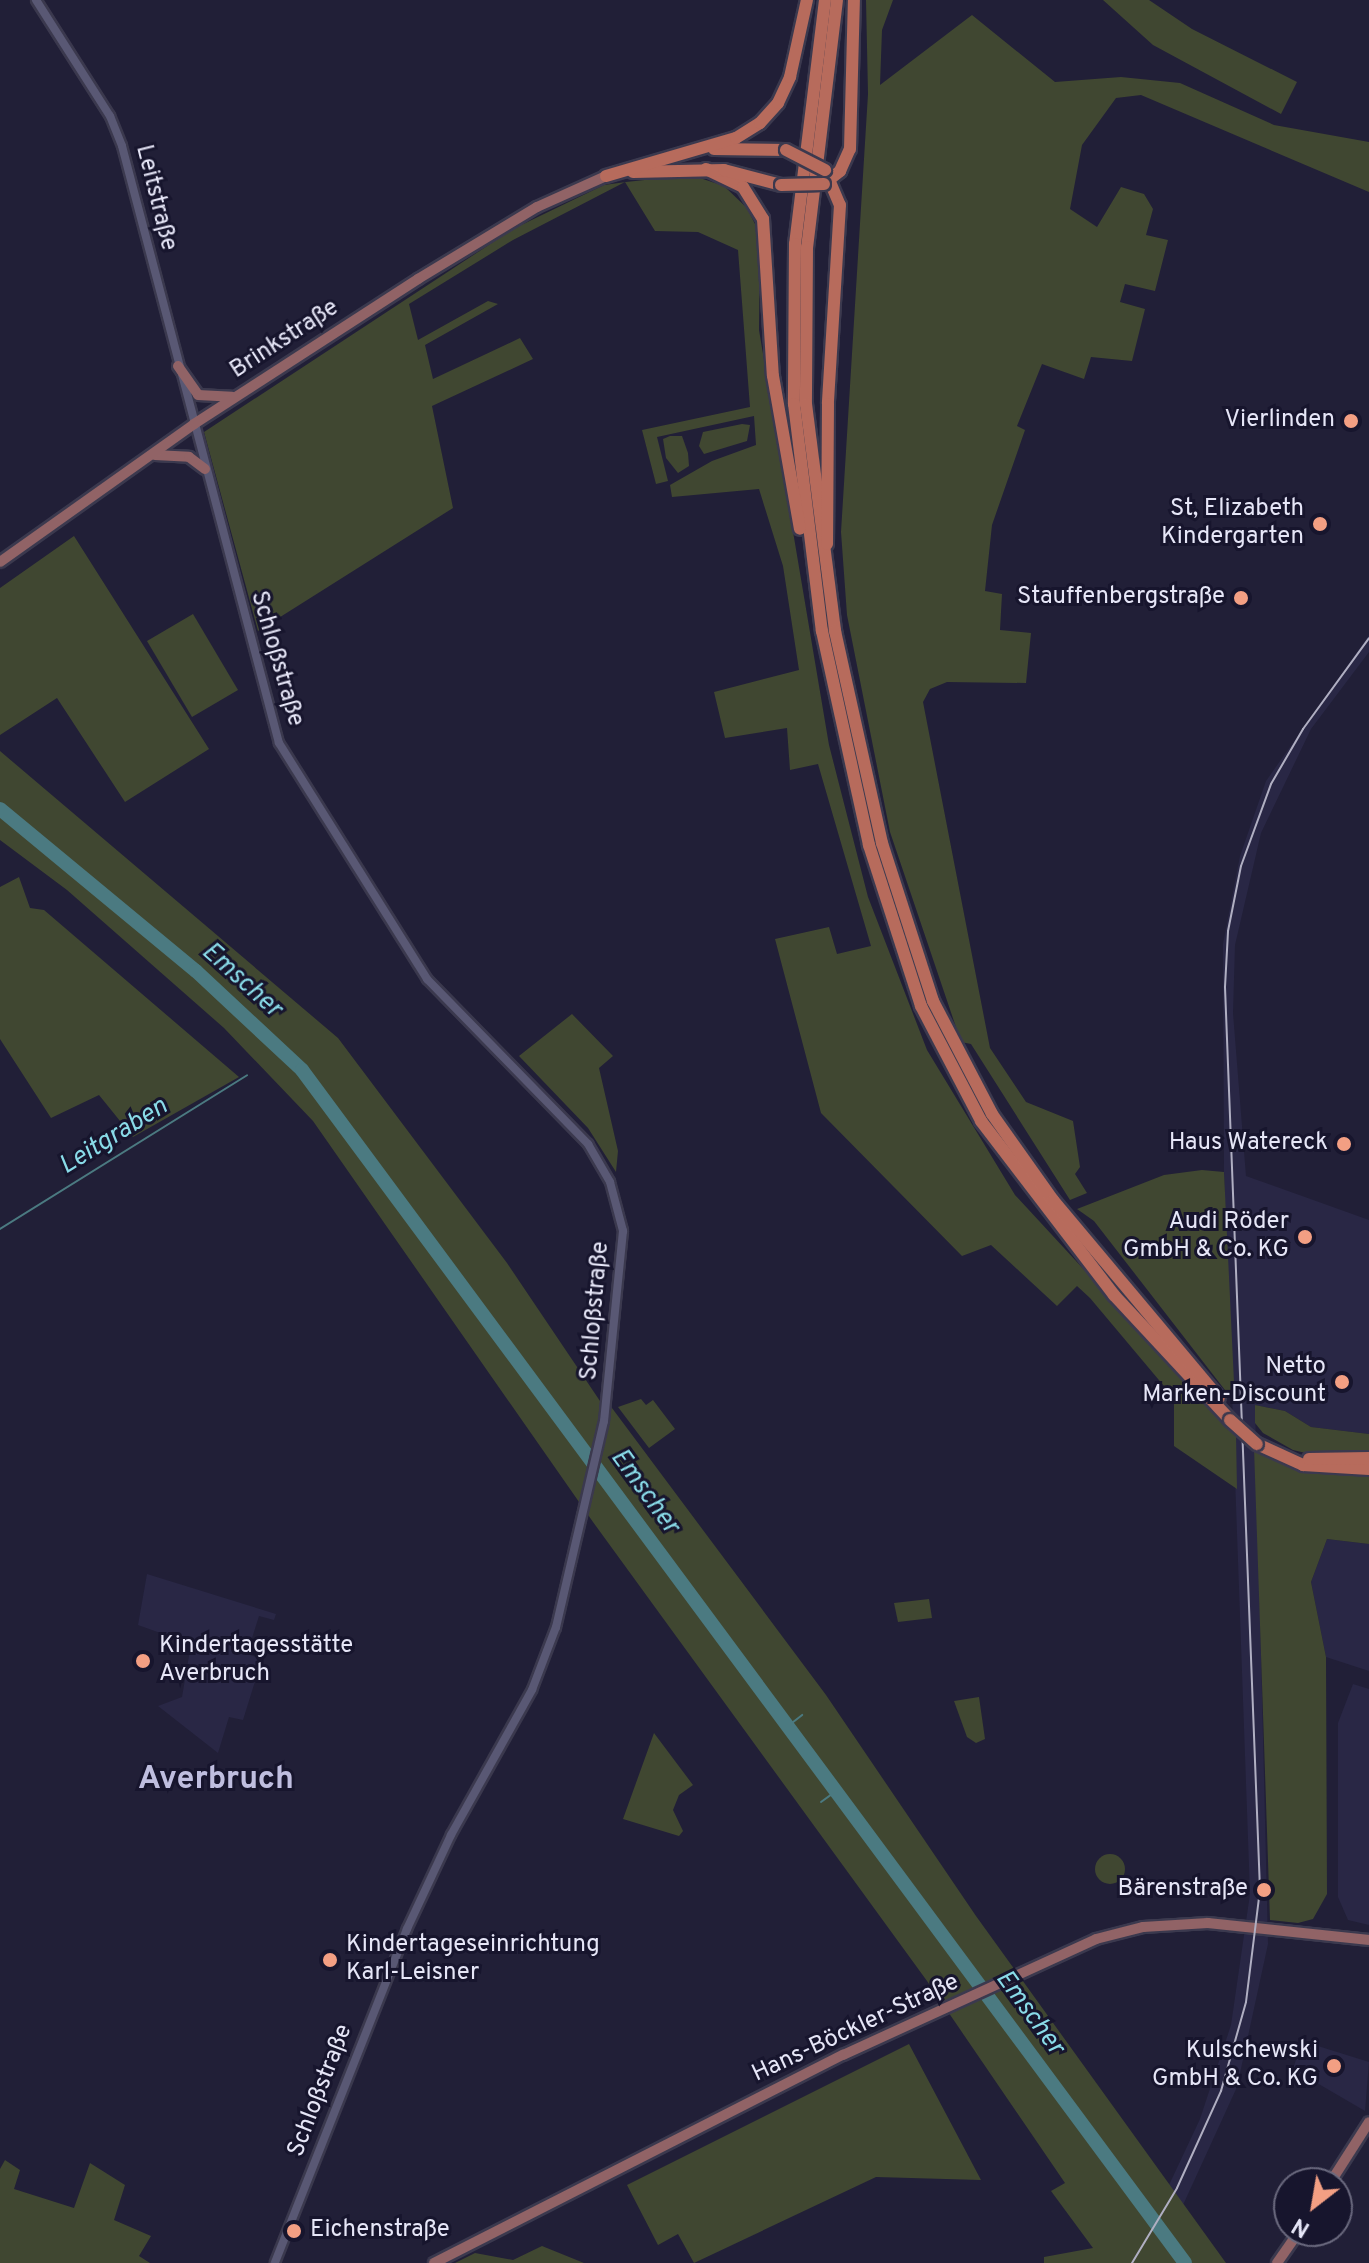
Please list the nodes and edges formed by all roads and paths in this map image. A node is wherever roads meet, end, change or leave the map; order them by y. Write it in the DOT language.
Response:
graph roads {
  1 [pos="36,0"];
  2 [pos="807,0"];
  3 [pos="825,0"];
  4 [pos="837,0"];
  5 [pos="854,0"];
  6 [pos="695,150"];
  7 [pos="706,169"];
  8 [pos="606,176"];
  9 [pos="827,178"];
  10 [pos="178,366"];
  11 [pos="241,393"];
  12 [pos="194,424"];
  13 [pos="153,455"];
  14 [pos="205,469"];
  15 [pos="0,562"];
  16 [pos="811,567"];
  17 [pos="826,579"];
  18 [pos="1048,1203"];
  19 [pos="1259,1440"];
  20 [pos="1369,1464"];
  21 [pos="1369,1940"];
  22 [pos="1369,2122"];
  23 [pos="1340,2167"];
  24 [pos="275,2263"];
  25 [pos="434,2263"];
  1 -- 10 [label="street, Leitstraße"];
  2 -- 6 [label="highway"];
  3 -- 16 [label="highway"];
  4 -- 17 [label="highway"];
  5 -- 9 [label="highway"];
  6 -- 8 [label="highway"];
  6 -- 9 [label="highway, bridge"];
  7 -- 8 [label="highway"];
  7 -- 9 [label="highway, bridge"];
  7 -- 16 [label="highway"];
  8 -- 11 [label="main road, Brinkstraße"];
  9 -- 17 [label="highway"];
  10 -- 11 [label="main road"];
  10 -- 12 [label="street, Leitstraße"];
  11 -- 12 [label="main road, Brinkstraße"];
  12 -- 13 [label="main road, Brinkstraße"];
  12 -- 14 [label="street, Schloßstraße"];
  13 -- 14 [label="main road"];
  13 -- 15 [label="main road, Brinkstraße"];
  14 -- 24 [label="street, Schloßstraße"];
  16 -- 18 [label="highway"];
  17 -- 18 [label="highway"];
  18 -- 19 [label="highway"];
  19 -- 20 [label="highway"];
  19 -- 20 [label="highway"];
  21 -- 25 [label="main road, Hans-Böckler-Straße"];
  22 -- 23 [label="main road"];
}
